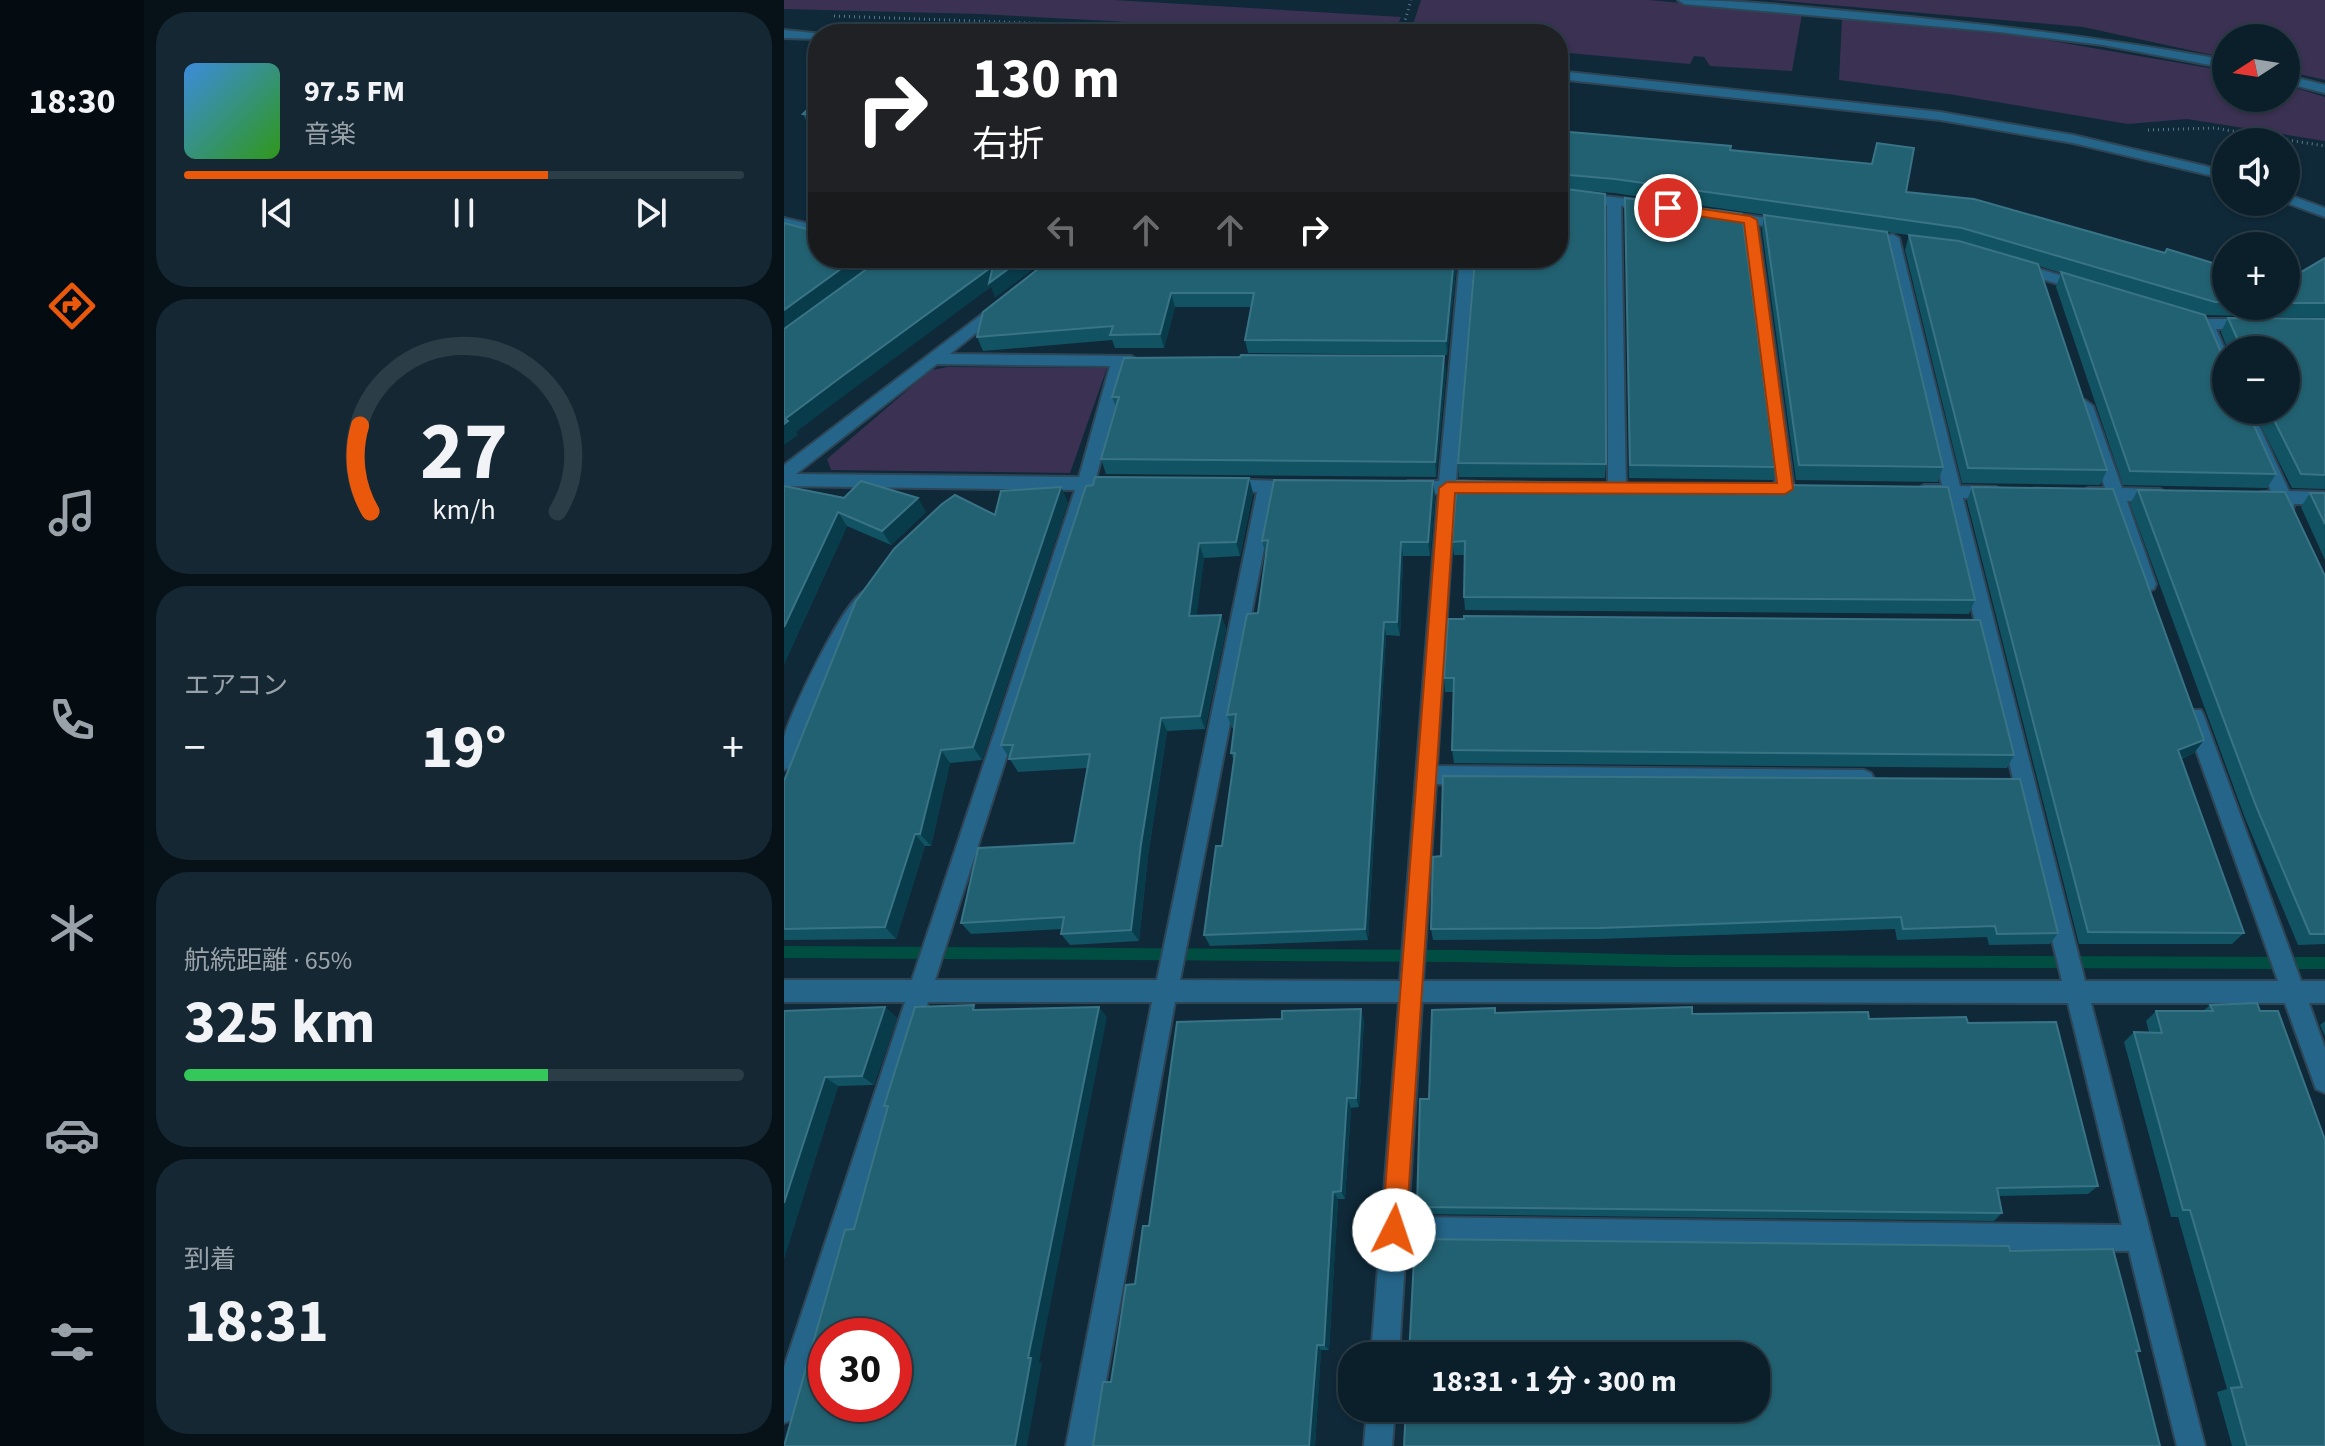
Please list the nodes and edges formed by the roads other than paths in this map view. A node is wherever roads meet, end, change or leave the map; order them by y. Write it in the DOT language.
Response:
graph roads {
  1 [pos="1684,0"];
  2 [pos="784,34"];
  3 [pos="808,35"];
  4 [pos="2212,61"];
  5 [pos="1568,76"];
  6 [pos="2300,83"];
  7 [pos="2325,89"];
  8 [pos="2212,172"];
  9 [pos="1568,196"];
  10 [pos="1614,200"];
  11 [pos="2300,203"];
  12 [pos="1659,207"];
  13 [pos="1705,213"];
  14 [pos="2325,213"];
  15 [pos="1750,220"];
  16 [pos="784,222"];
  17 [pos="1797,226"];
  18 [pos="808,228"];
  19 [pos="1891,238"];
  20 [pos="1999,261"];
  21 [pos="1461,268"];
  22 [pos="2041,274"];
  23 [pos="2102,293"];
  24 [pos="1015,295"];
  25 [pos="2051,304"];
  26 [pos="2265,324"];
  27 [pos="2212,346"];
  28 [pos="935,359"];
  29 [pos="1119,361"];
  30 [pos="1150,361"];
  31 [pos="2081,392"];
  32 [pos="2250,424"];
  33 [pos="784,477"];
  34 [pos="973,482"];
  35 [pos="1086,483"];
  36 [pos="1131,484"];
  37 [pos="1207,485"];
  38 [pos="1267,486"];
  39 [pos="1312,486"];
  40 [pos="1387,487"];
  41 [pos="1447,488"];
  42 [pos="1509,488"];
  43 [pos="1617,488"];
  44 [pos="1785,489"];
  45 [pos="1906,491"];
  46 [pos="1952,492"];
  47 [pos="2011,493"];
  48 [pos="2071,494"];
  49 [pos="2115,495"];
  50 [pos="2176,496"];
  51 [pos="2252,497"];
  52 [pos="2283,498"];
  53 [pos="2325,498"];
  54 [pos="951,503"];
  55 [pos="2295,523"];
  56 [pos="878,579"];
  57 [pos="2153,600"];
  58 [pos="2185,690"];
  59 [pos="784,761"];
  60 [pos="1428,775"];
  61 [pos="1883,779"];
  62 [pos="2078,990"];
  63 [pos="784,991"];
  64 [pos="918,991"];
  65 [pos="1166,991"];
  66 [pos="1412,991"];
  67 [pos="2293,991"];
  68 [pos="2325,992"];
  69 [pos="2325,1081"];
  70 [pos="1394,1230"];
  71 [pos="2139,1238"];
  72 [pos="1386,1342"];
  73 [pos="784,1409"];
  74 [pos="1380,1422"];
  75 [pos="1080,1446"];
  76 [pos="1378,1446"];
  77 [pos="2191,1446"];
  1 -- 4 [label="street"];
  2 -- 3 [label="street"];
  5 -- 8 [label="street"];
  6 -- 7 [label="street"];
  9 -- 10 [label="street"];
  10 -- 12 [label="street"];
  10 -- 43 [label="street"];
  11 -- 14 [label="street"];
  13 -- 15 [label="street"];
  15 -- 17 [label="street"];
  15 -- 44 [label="street"];
  16 -- 18 [label="street"];
  19 -- 46 [label="street"];
  20 -- 22 [label="street"];
  21 -- 41 [label="street"];
  22 -- 23 [label="street"];
  22 -- 25 [label="street"];
  24 -- 28 [label="street"];
  26 -- 27 [label="street"];
  28 -- 29 [label="street"];
  28 -- 33 [label="street"];
  29 -- 30 [label="street"];
  29 -- 35 [label="street"];
  31 -- 49 [label="street"];
  32 -- 52 [label="street"];
  33 -- 34 [label="street"];
  34 -- 35 [label="street"];
  34 -- 54 [label="street"];
  35 -- 36 [label="street"];
  35 -- 64 [label="street"];
  37 -- 38 [label="street"];
  38 -- 39 [label="street"];
  38 -- 65 [label="street"];
  40 -- 41 [label="street"];
  41 -- 42 [label="street"];
  41 -- 60 [label="street"];
  45 -- 46 [label="street"];
  46 -- 47 [label="street"];
  46 -- 62 [label="street"];
  48 -- 49 [label="street"];
  49 -- 50 [label="street"];
  49 -- 57 [label="street"];
  51 -- 52 [label="street"];
  52 -- 53 [label="street"];
  52 -- 55 [label="street"];
  56 -- 59 [label="street"];
  58 -- 67 [label="street"];
  60 -- 61 [label="street"];
  60 -- 66 [label="street"];
  62 -- 66 [label="street"];
  62 -- 67 [label="street"];
  62 -- 71 [label="street"];
  63 -- 64 [label="street"];
  64 -- 65 [label="street"];
  64 -- 73 [label="street"];
  65 -- 66 [label="street"];
  65 -- 75 [label="street"];
  66 -- 70 [label="street"];
  67 -- 68 [label="street"];
  67 -- 69 [label="street"];
  70 -- 71 [label="street"];
  70 -- 72 [label="street"];
  71 -- 77 [label="street"];
  74 -- 76 [label="street"];
}
